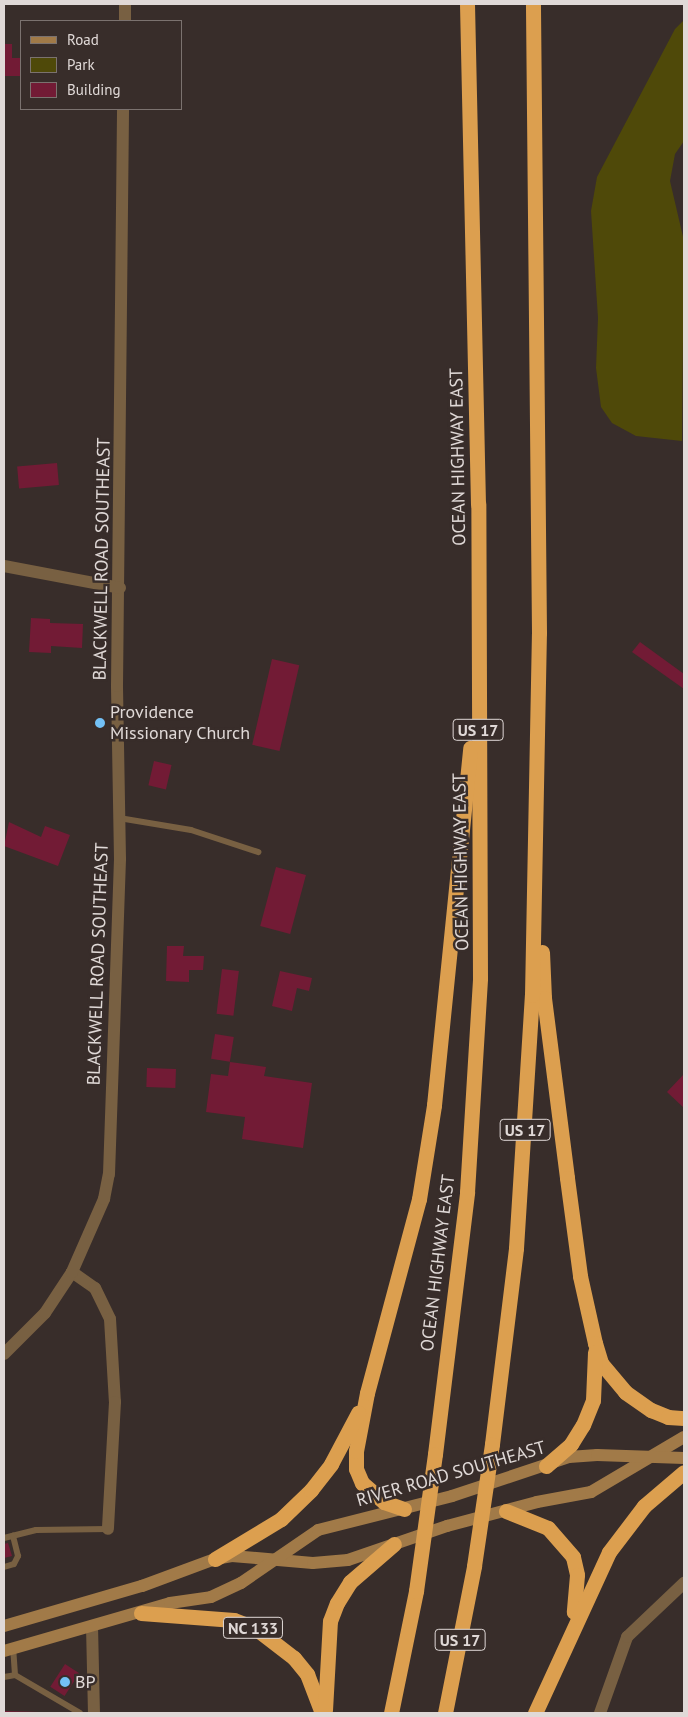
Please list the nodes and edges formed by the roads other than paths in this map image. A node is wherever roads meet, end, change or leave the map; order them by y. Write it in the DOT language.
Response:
graph roads {
  1 [pos="125,4"];
  2 [pos="467,4"];
  3 [pos="533,4"];
  4 [pos="125,20"];
  5 [pos="124,110"];
  6 [pos="4,566"];
  7 [pos="120,588"];
  8 [pos="477,672"];
  9 [pos="536,814"];
  10 [pos="119,818"];
  11 [pos="258,852"];
  12 [pos="72,1272"];
  13 [pos="594,1342"];
  14 [pos="4,1354"];
  15 [pos="367,1393"];
  16 [pos="684,1418"];
  17 [pos="684,1437"];
  18 [pos="648,1458"];
  19 [pos="684,1458"];
  20 [pos="546,1466"];
  21 [pos="684,1472"];
  22 [pos="404,1509"];
  23 [pos="506,1511"];
  24 [pos="108,1529"];
  25 [pos="13,1536"];
  26 [pos="4,1538"];
  27 [pos="394,1544"];
  28 [pos="215,1558"];
  29 [pos="274,1560"];
  30 [pos="4,1567"];
  31 [pos="684,1582"];
  32 [pos="141,1613"];
  33 [pos="4,1626"];
  34 [pos="92,1626"];
  35 [pos="8,1650"];
  36 [pos="562,1650"];
  37 [pos="15,1676"];
  38 [pos="4,1678"];
  39 [pos="80,1713"];
  40 [pos="94,1713"];
  41 [pos="323,1713"];
  42 [pos="391,1713"];
  43 [pos="445,1713"];
  44 [pos="535,1713"];
  45 [pos="600,1713"];
  1 -- 4 [label="street"];
  2 -- 8 [label="highway, OCEAN HIGHWAY EAST / US 17"];
  3 -- 9 [label="highway, US 17"];
  5 -- 7 [label="street, BLACKWELL ROAD SOUTHEAST"];
  6 -- 7 [label="street"];
  7 -- 10 [label="street, BLACKWELL ROAD SOUTHEAST"];
  8 -- 15 [label="highway"];
  8 -- 42 [label="highway, OCEAN HIGHWAY EAST / US 17, bridge"];
  9 -- 13 [label="highway"];
  9 -- 43 [label="highway, US 17, bridge"];
  10 -- 11 [label="lane"];
  10 -- 12 [label="street, BLACKWELL ROAD SOUTHEAST"];
  12 -- 14 [label="street, BLACKWELL ROAD SOUTHEAST"];
  12 -- 24 [label="street"];
  13 -- 16 [label="highway"];
  13 -- 20 [label="highway"];
  15 -- 22 [label="highway"];
  15 -- 28 [label="highway"];
  17 -- 18 [label="main road"];
  18 -- 19 [label="main road, RIVER ROAD SOUTHEAST"];
  18 -- 20 [label="main road, RIVER ROAD SOUTHEAST"];
  18 -- 23 [label="main road"];
  20 -- 22 [label="main road, RIVER ROAD SOUTHEAST / NC 133"];
  21 -- 36 [label="highway"];
  22 -- 29 [label="main road, RIVER ROAD SOUTHEAST / NC 133"];
  23 -- 27 [label="main road"];
  23 -- 36 [label="highway"];
  24 -- 25 [label="lane"];
  25 -- 26 [label="lane"];
  25 -- 30 [label="lane"];
  27 -- 29 [label="main road"];
  27 -- 41 [label="highway"];
  28 -- 29 [label="main road"];
  28 -- 33 [label="main road"];
  29 -- 32 [label="main road, RIVER ROAD SOUTHEAST / NC 133"];
  31 -- 45 [label="street"];
  32 -- 34 [label="main road, RIVER ROAD SOUTHEAST / NC 133"];
  32 -- 41 [label="highway, NC 133"];
  34 -- 35 [label="main road, RIVER ROAD SOUTHEAST / NC 133"];
  34 -- 40 [label="street"];
  35 -- 37 [label="lane"];
  36 -- 44 [label="highway"];
  37 -- 38 [label="lane"];
  37 -- 39 [label="lane"];
}
